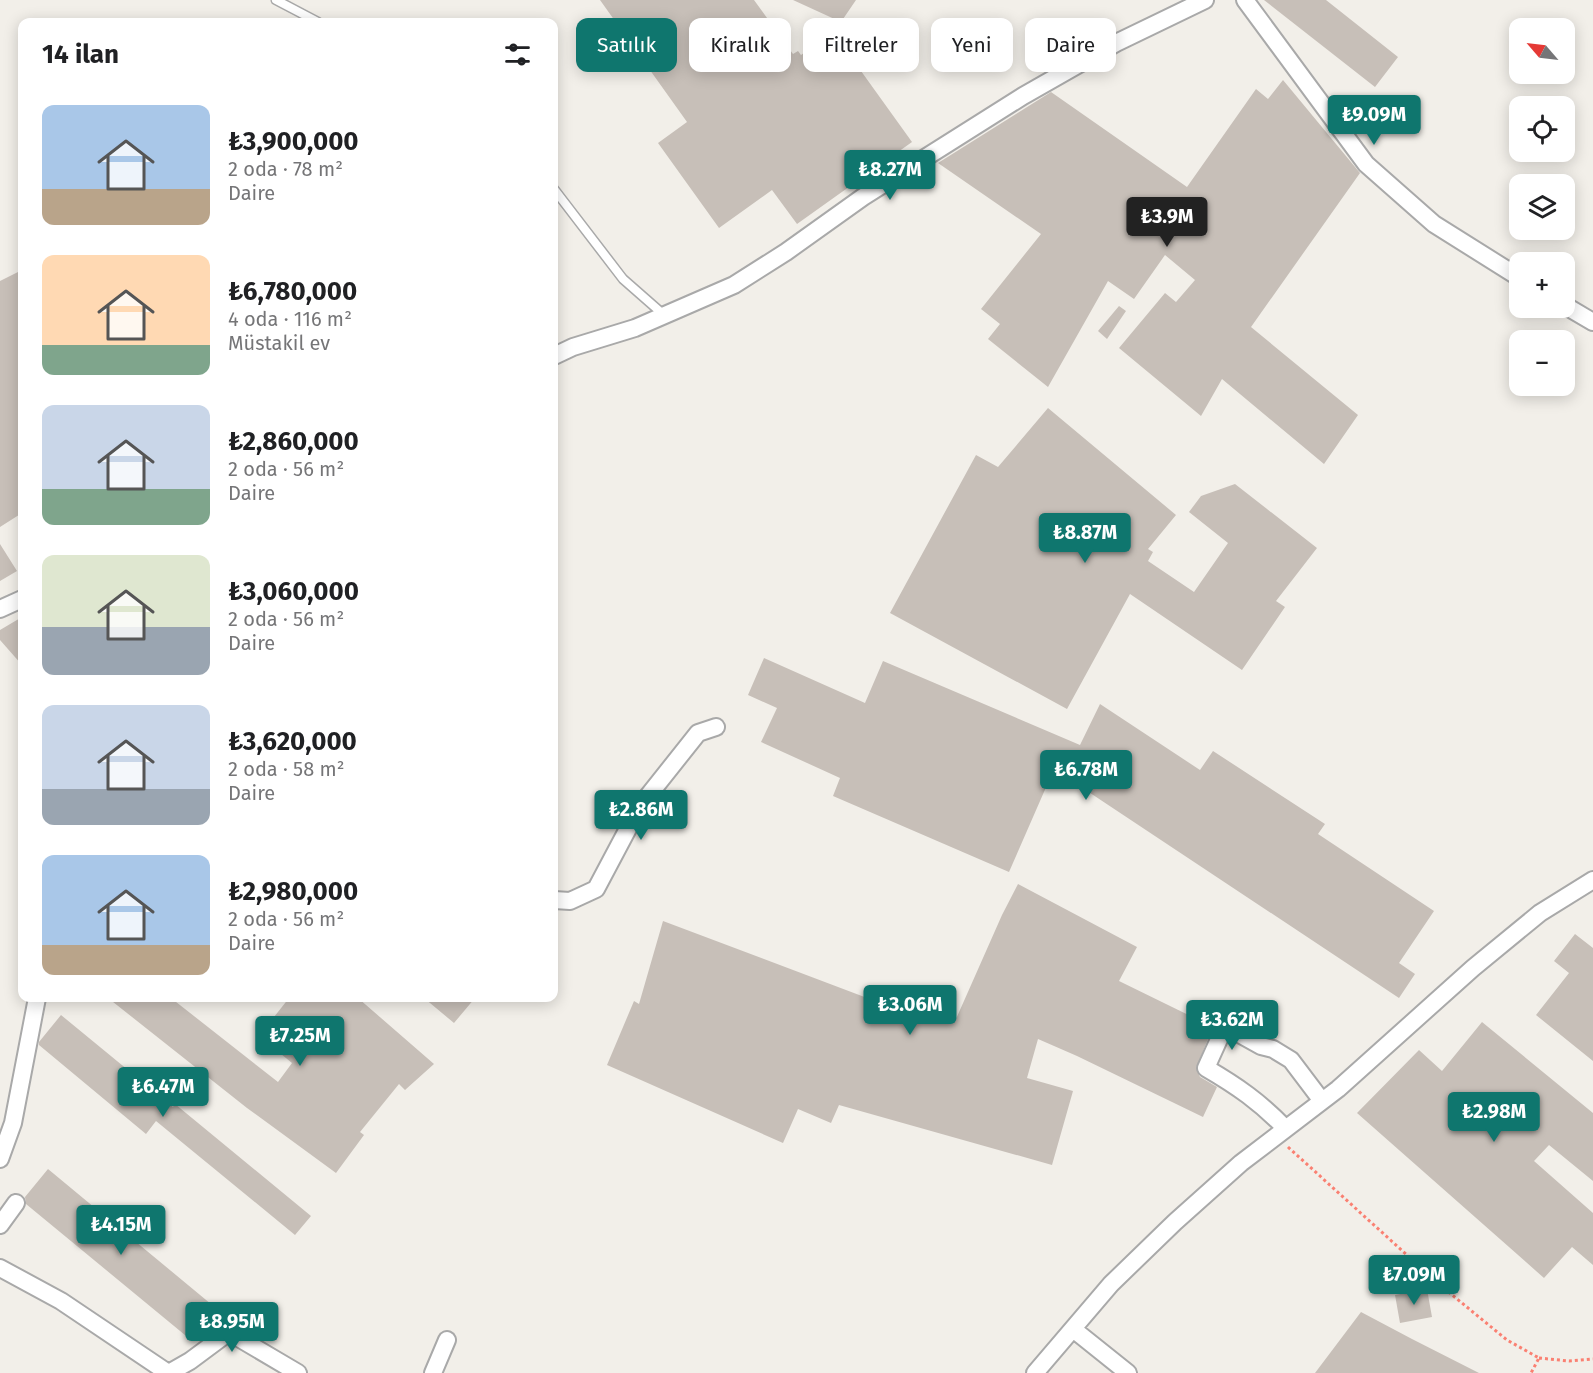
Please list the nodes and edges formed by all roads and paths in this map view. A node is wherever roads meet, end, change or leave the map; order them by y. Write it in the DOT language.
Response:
graph roads {
  1 [pos="276,0"];
  2 [pos="1205,0"];
  3 [pos="1245,0"];
  4 [pos="310,18"];
  5 [pos="558,194"];
  6 [pos="1509,271"];
  7 [pos="1575,311"];
  8 [pos="664,316"];
  9 [pos="1593,322"];
  10 [pos="558,354"];
  11 [pos="18,600"];
  12 [pos="0,609"];
  13 [pos="716,727"];
  14 [pos="1593,880"];
  15 [pos="558,900"];
  16 [pos="36,1002"];
  17 [pos="1322,1101"];
  18 [pos="1280,1132"];
  19 [pos="0,1159"];
  20 [pos="16,1203"];
  21 [pos="0,1225"];
  22 [pos="0,1268"];
  23 [pos="1073,1329"];
  24 [pos="447,1340"];
  25 [pos="1539,1358"];
  26 [pos="1593,1359"];
  27 [pos="169,1373"];
  28 [pos="298,1373"];
  29 [pos="433,1373"];
  30 [pos="1035,1373"];
  31 [pos="1128,1373"];
  32 [pos="1531,1373"];
  1 -- 4 [label="lane"];
  2 -- 8 [label="street"];
  3 -- 6 [label="street"];
  5 -- 8 [label="lane"];
  7 -- 9 [label="street"];
  8 -- 10 [label="street"];
  11 -- 12 [label="street"];
  13 -- 15 [label="street"];
  14 -- 17 [label="street"];
  16 -- 19 [label="street"];
  17 -- 18 [label="street"];
  17 -- 18 [label="street"];
  18 -- 23 [label="street"];
  18 -- 25 [label="path"];
  20 -- 21 [label="street"];
  22 -- 27 [label="street"];
  23 -- 30 [label="street"];
  23 -- 31 [label="street"];
  24 -- 29 [label="street"];
  25 -- 26 [label="path"];
  25 -- 32 [label="path"];
  27 -- 28 [label="street"];
}
